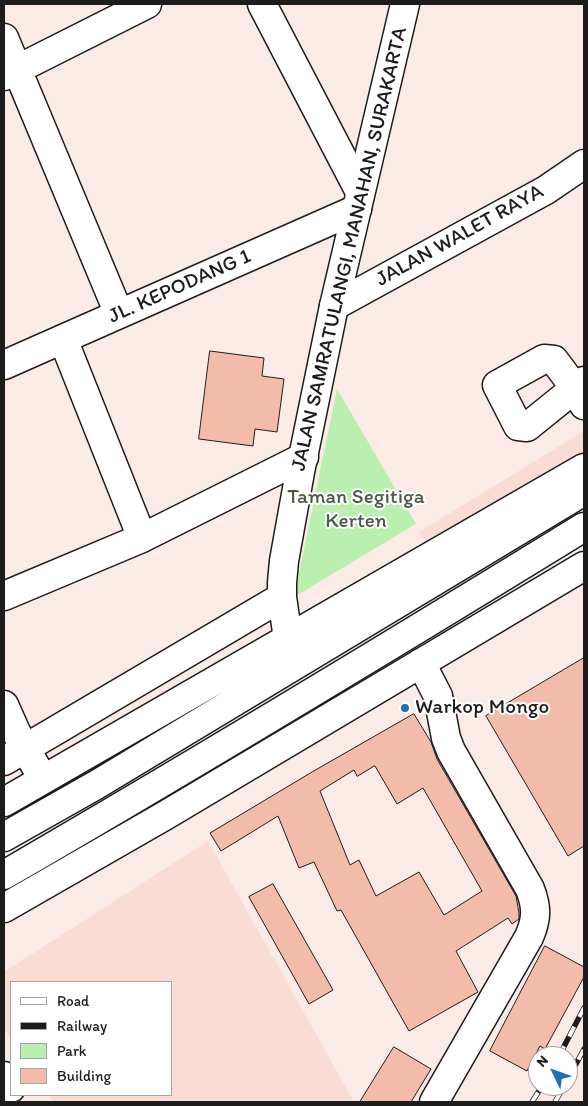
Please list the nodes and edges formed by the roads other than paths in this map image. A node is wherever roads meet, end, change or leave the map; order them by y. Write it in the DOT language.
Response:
graph roads {
  1 [pos="262,4"];
  2 [pos="405,4"];
  3 [pos="138,6"];
  4 [pos="4,38"];
  5 [pos="11,73"];
  6 [pos="584,164"];
  7 [pos="358,201"];
  8 [pos="334,306"];
  9 [pos="119,314"];
  10 [pos="64,339"];
  11 [pos="4,365"];
  12 [pos="304,457"];
  13 [pos="584,468"];
  14 [pos="584,491"];
  15 [pos="584,526"];
  16 [pos="142,538"];
  17 [pos="584,566"];
  18 [pos="282,590"];
  19 [pos="4,596"];
  20 [pos="288,639"];
  21 [pos="421,663"];
  22 [pos="4,705"];
  23 [pos="15,755"];
  24 [pos="43,779"];
  25 [pos="4,802"];
  26 [pos="4,836"];
  27 [pos="4,875"];
  28 [pos="4,908"];
  29 [pos="434,1102"];
  1 -- 7 [label="main road"];
  2 -- 7 [label="main road, JALAN SAMRATULANGI, MANAHAN, SURAKARTA"];
  3 -- 5 [label="main road"];
  4 -- 5 [label="main road"];
  5 -- 9 [label="main road"];
  6 -- 8 [label="main road, JALAN WALET RAYA"];
  7 -- 8 [label="main road, JALAN SAMRATULANGI, MANAHAN, SURAKARTA"];
  7 -- 9 [label="main road, JL. KEPODANG 1"];
  8 -- 12 [label="main road, JALAN SAMRATULANGI, MANAHAN, SURAKARTA"];
  9 -- 10 [label="main road, JL. KEPODANG 1"];
  10 -- 11 [label="main road, JL. KEPODANG 1"];
  10 -- 16 [label="main road"];
  12 -- 16 [label="main road"];
  12 -- 18 [label="main road, JALAN SAMRATULANGI, MANAHAN, SURAKARTA"];
  13 -- 20 [label="main road"];
  14 -- 26 [label="main road"];
  15 -- 27 [label="main road"];
  16 -- 19 [label="main road"];
  17 -- 21 [label="main road"];
  18 -- 20 [label="main road, JALAN SAMRATULANGI, MANAHAN, SURAKARTA"];
  18 -- 23 [label="main road"];
  20 -- 24 [label="main road"];
  21 -- 28 [label="main road"];
  21 -- 29 [label="main road"];
  22 -- 23 [label="main road"];
  23 -- 24 [label="main road"];
  24 -- 25 [label="main road"];
}
